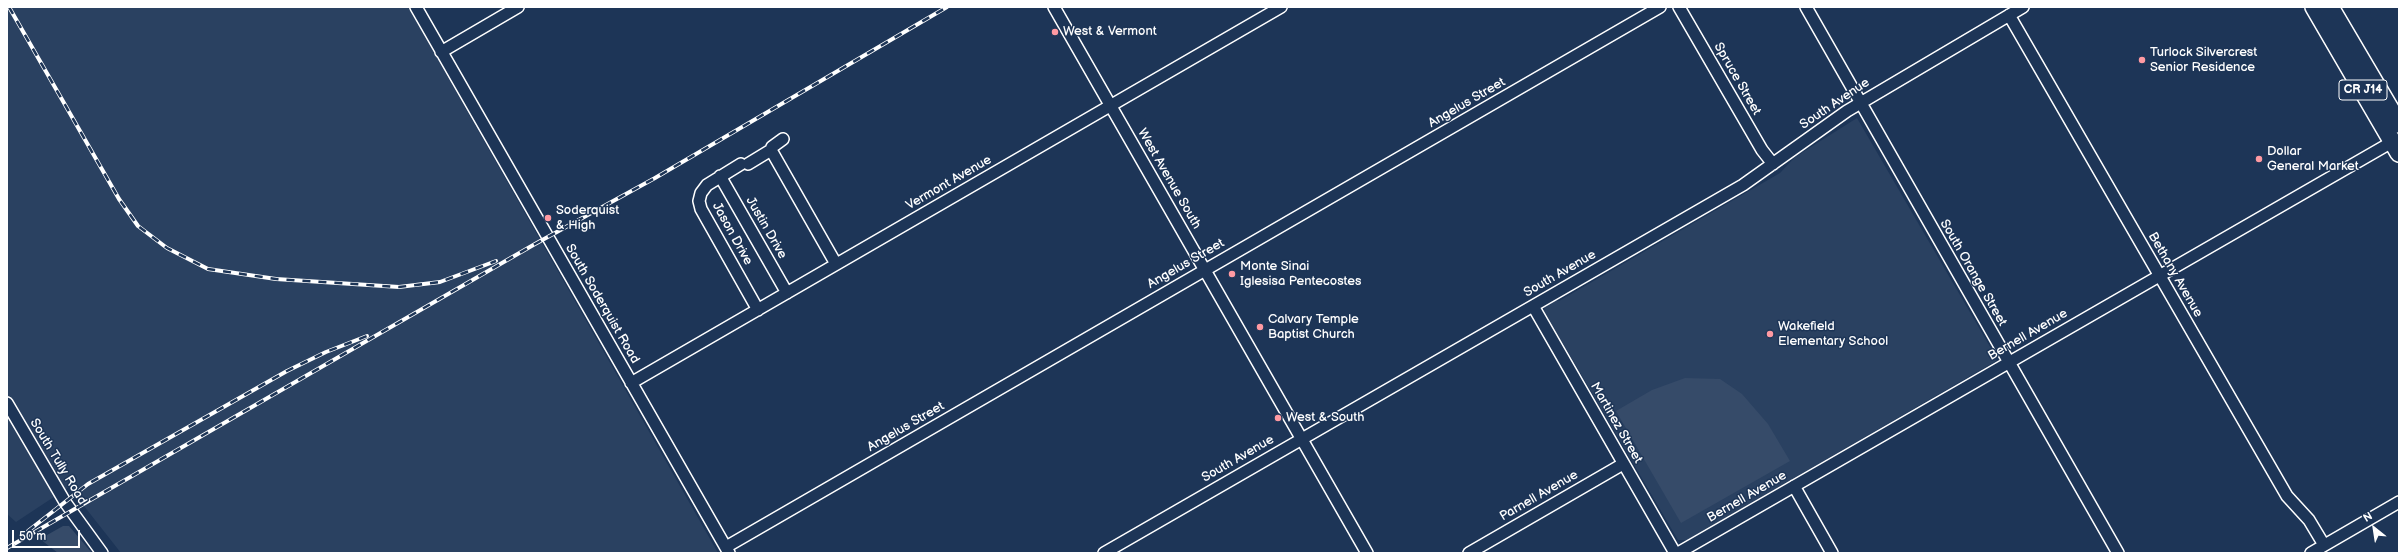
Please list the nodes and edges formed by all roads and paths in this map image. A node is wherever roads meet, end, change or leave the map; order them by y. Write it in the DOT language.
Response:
graph roads {
  1 [pos="416,7"];
  2 [pos="518,7"];
  3 [pos="1054,7"];
  4 [pos="1281,7"];
  5 [pos="1660,7"];
  6 [pos="1679,7"];
  7 [pos="1806,7"];
  8 [pos="2023,7"];
  9 [pos="2314,7"];
  10 [pos="2330,7"];
  11 [pos="2009,15"];
  12 [pos="441,52"];
  13 [pos="1860,103"];
  14 [pos="1111,106"];
  15 [pos="2399,124"];
  16 [pos="783,140"];
  17 [pos="2396,148"];
  18 [pos="771,150"];
  19 [pos="1773,164"];
  20 [pos="720,176"];
  21 [pos="836,264"];
  22 [pos="1205,270"];
  23 [pos="2159,276"];
  24 [pos="787,293"];
  25 [pos="1533,306"];
  26 [pos="758,310"];
  27 [pos="2008,363"];
  28 [pos="631,383"];
  29 [pos="7,403"];
  30 [pos="1302,438"];
  31 [pos="1623,464"];
  32 [pos="1794,486"];
  33 [pos="2399,502"];
  34 [pos="2324,545"];
  35 [pos="728,550"];
  36 [pos="102,553"];
  37 [pos="1104,553"];
  38 [pos="1367,553"];
  39 [pos="1470,553"];
  40 [pos="1676,553"];
  41 [pos="1832,553"];
  42 [pos="2118,553"];
  43 [pos="2311,553"];
  1 -- 12 [label="street, South Soderquist Road"];
  2 -- 12 [label="street"];
  3 -- 14 [label="street, West Avenue South"];
  4 -- 14 [label="street, Vermont Avenue"];
  5 -- 22 [label="street, Angelus Street"];
  6 -- 19 [label="street, Spruce Street"];
  7 -- 13 [label="street, South Orange Street"];
  8 -- 11 [label="street, South Avenue"];
  9 -- 17 [label="main road, CR J14"];
  10 -- 15 [label="main road, CR J14"];
  11 -- 13 [label="street, South Avenue"];
  11 -- 23 [label="street, Bethany Avenue"];
  12 -- 28 [label="street, South Soderquist Road"];
  13 -- 19 [label="street, South Avenue"];
  13 -- 27 [label="street, South Orange Street"];
  14 -- 21 [label="street, Vermont Avenue"];
  14 -- 22 [label="street, West Avenue South"];
  16 -- 18 [label="street, Jason Drive"];
  17 -- 23 [label="street, Bernell Avenue"];
  18 -- 20 [label="street, Jason Drive"];
  18 -- 21 [label="street"];
  19 -- 25 [label="street, South Avenue"];
  20 -- 24 [label="street, Justin Drive"];
  20 -- 26 [label="street, Jason Drive"];
  21 -- 24 [label="street, Vermont Avenue"];
  22 -- 30 [label="street, West Avenue South"];
  22 -- 35 [label="street, Angelus Street"];
  23 -- 27 [label="street, Bernell Avenue"];
  23 -- 34 [label="street, Bethany Avenue"];
  24 -- 26 [label="street, Vermont Avenue"];
  25 -- 30 [label="street, South Avenue"];
  25 -- 31 [label="street, Martinez Street"];
  26 -- 28 [label="street, Vermont Avenue"];
  27 -- 32 [label="street, Bernell Avenue"];
  27 -- 42 [label="street, South Orange Street"];
  28 -- 35 [label="street, South Soderquist Road"];
  29 -- 36 [label="street, South Tully Road"];
  30 -- 37 [label="street, South Avenue"];
  30 -- 38 [label="street, West Avenue South"];
  31 -- 39 [label="street, Parnell Avenue"];
  31 -- 40 [label="street, Martinez Street"];
  32 -- 40 [label="street, Bernell Avenue"];
  32 -- 41 [label="street"];
  33 -- 34 [label="street"];
  34 -- 43 [label="street"];
}
